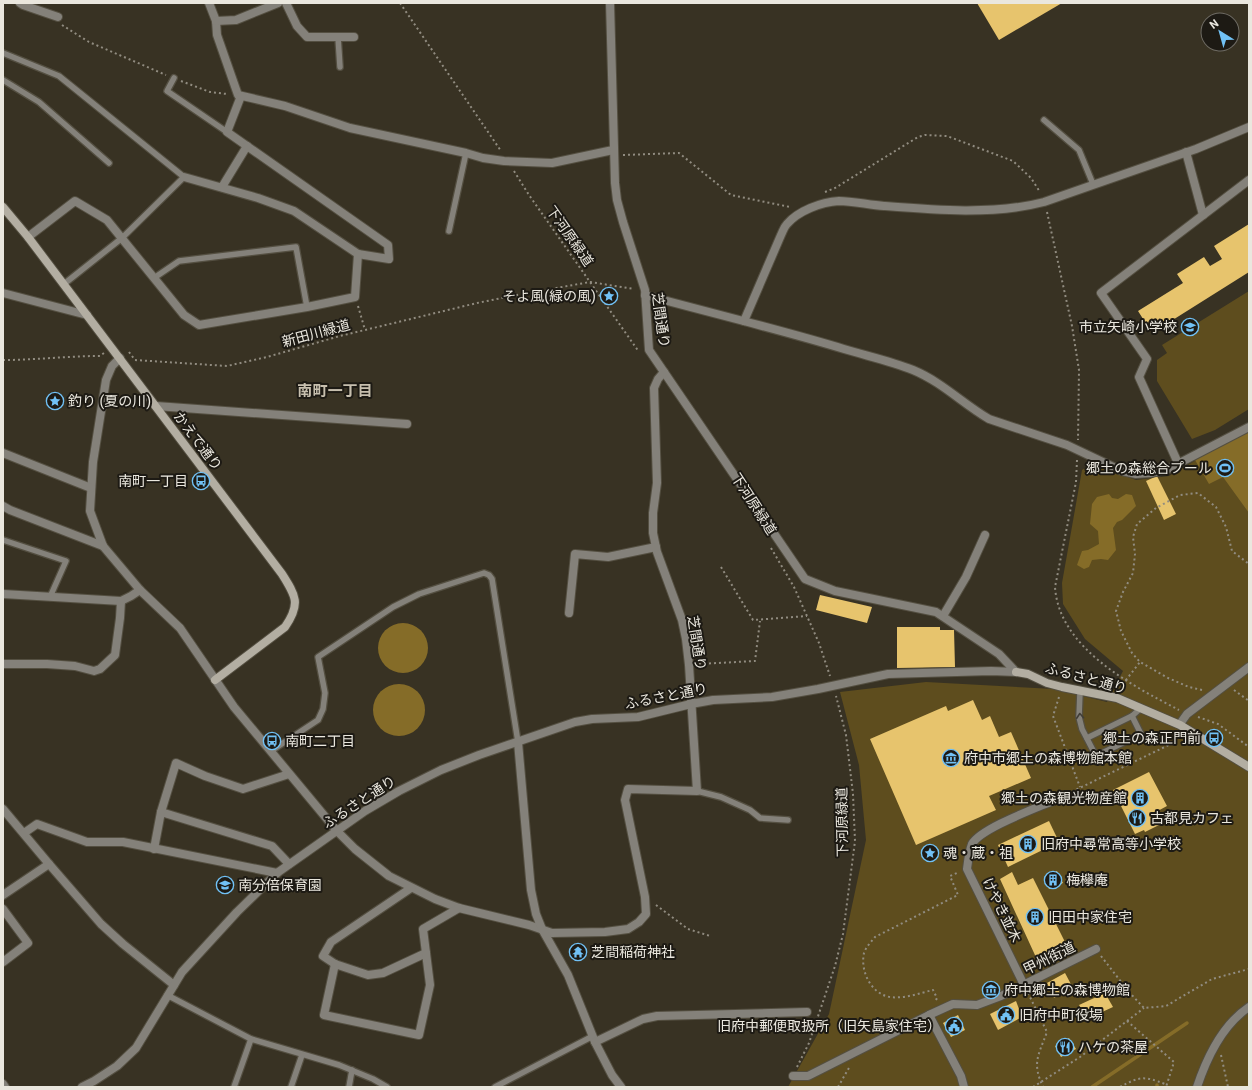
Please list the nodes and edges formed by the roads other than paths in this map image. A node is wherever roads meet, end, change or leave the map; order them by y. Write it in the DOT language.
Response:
graph roads {
  1 [pos="20,3"];
  2 [pos="209,3"];
  3 [pos="278,3"];
  4 [pos="286,3"];
  5 [pos="610,3"];
  6 [pos="58,16"];
  7 [pos="216,21"];
  8 [pos="338,37"];
  9 [pos="354,37"];
  10 [pos="3,53"];
  11 [pos="340,67"];
  12 [pos="174,78"];
  13 [pos="3,80"];
  14 [pos="239,96"];
  15 [pos="1044,120"];
  16 [pos="1249,127"];
  17 [pos="227,132"];
  18 [pos="247,146"];
  19 [pos="1186,152"];
  20 [pos="466,153"];
  21 [pos="613,154"];
  22 [pos="110,163"];
  23 [pos="184,177"];
  24 [pos="1249,180"];
  25 [pos="1093,184"];
  26 [pos="222,187"];
  27 [pos="3,207"];
  28 [pos="1203,215"];
  29 [pos="449,231"];
  30 [pos="28,237"];
  31 [pos="122,238"];
  32 [pos="358,254"];
  33 [pos="154,278"];
  34 [pos="64,284"];
  35 [pos="645,292"];
  36 [pos="3,293"];
  37 [pos="307,307"];
  38 [pos="87,315"];
  39 [pos="744,321"];
  40 [pos="120,358"];
  41 [pos="664,372"];
  42 [pos="156,406"];
  43 [pos="407,424"];
  44 [pos="1249,427"];
  45 [pos="3,453"];
  46 [pos="1178,463"];
  47 [pos="91,488"];
  48 [pos="3,506"];
  49 [pos="985,535"];
  50 [pos="3,540"];
  51 [pos="103,546"];
  52 [pos="656,547"];
  53 [pos="140,590"];
  54 [pos="3,594"];
  55 [pos="50,597"];
  56 [pos="121,600"];
  57 [pos="569,613"];
  58 [pos="943,616"];
  59 [pos="3,664"];
  60 [pos="1249,667"];
  61 [pos="1016,672"];
  62 [pos="215,680"];
  63 [pos="1080,692"];
  64 [pos="691,704"];
  65 [pos="1141,708"];
  66 [pos="1132,716"];
  67 [pos="1185,717"];
  68 [pos="1087,738"];
  69 [pos="518,742"];
  70 [pos="271,751"];
  71 [pos="1249,767"];
  72 [pos="289,774"];
  73 [pos="696,791"];
  74 [pos="1055,800"];
  75 [pos="3,809"];
  76 [pos="161,812"];
  77 [pos="788,820"];
  78 [pos="337,831"];
  79 [pos="24,833"];
  80 [pos="154,849"];
  81 [pos="49,864"];
  82 [pos="289,864"];
  83 [pos="277,874"];
  84 [pos="411,888"];
  85 [pos="3,895"];
  86 [pos="459,908"];
  87 [pos="3,909"];
  88 [pos="542,929"];
  89 [pos="1096,949"];
  90 [pos="426,953"];
  91 [pos="3,962"];
  92 [pos="335,964"];
  93 [pos="174,984"];
  94 [pos="1024,985"];
  95 [pos="168,995"];
  96 [pos="1249,1007"];
  97 [pos="807,1012"];
  98 [pos="929,1014"];
  99 [pos="251,1039"];
  100 [pos="594,1039"];
  101 [pos="302,1055"];
  102 [pos="352,1070"];
  103 [pos="794,1073"];
  104 [pos="3,1084"];
  105 [pos="5,1087"];
  106 [pos="82,1087"];
  107 [pos="234,1087"];
  108 [pos="291,1087"];
  109 [pos="349,1087"];
  110 [pos="386,1087"];
  111 [pos="495,1087"];
  112 [pos="621,1087"];
  113 [pos="964,1087"];
  114 [pos="1197,1087"];
  1 -- 6 [label="street"];
  2 -- 7 [label="street"];
  3 -- 7 [label="street"];
  4 -- 8 [label="street"];
  5 -- 21 [label="street, 芝間通り"];
  7 -- 14 [label="street"];
  8 -- 9 [label="street"];
  8 -- 11 [label="lane"];
  10 -- 23 [label="lane"];
  12 -- 17 [label="lane"];
  13 -- 22 [label="lane"];
  14 -- 17 [label="street"];
  14 -- 20 [label="street"];
  15 -- 25 [label="lane"];
  16 -- 19 [label="street"];
  17 -- 18 [label="street"];
  18 -- 26 [label="street"];
  18 -- 32 [label="street"];
  19 -- 25 [label="street"];
  19 -- 28 [label="street"];
  20 -- 21 [label="street"];
  20 -- 29 [label="lane"];
  21 -- 35 [label="street, 芝間通り"];
  23 -- 26 [label="street"];
  23 -- 31 [label="lane"];
  24 -- 28 [label="street"];
  25 -- 39 [label="street"];
  26 -- 32 [label="street"];
  27 -- 30 [label="street, かえで通り"];
  28 -- 46 [label="street"];
  30 -- 31 [label="street"];
  30 -- 34 [label="street, かえで通り"];
  31 -- 33 [label="street"];
  31 -- 34 [label="lane"];
  32 -- 37 [label="street"];
  33 -- 37 [label="street"];
  33 -- 37 [label="lane"];
  34 -- 38 [label="street, かえで通り"];
  35 -- 39 [label="street"];
  35 -- 41 [label="street, 芝間通り"];
  36 -- 38 [label="street"];
  38 -- 40 [label="street, かえで通り"];
  39 -- 46 [label="street"];
  40 -- 42 [label="street, かえで通り"];
  40 -- 47 [label="street"];
  41 -- 52 [label="street, 芝間通り"];
  41 -- 58 [label="street"];
  42 -- 43 [label="street"];
  42 -- 62 [label="street, かえで通り"];
  44 -- 46 [label="street"];
  45 -- 47 [label="street"];
  47 -- 51 [label="street"];
  48 -- 51 [label="street"];
  49 -- 58 [label="street"];
  50 -- 55 [label="lane"];
  51 -- 53 [label="street"];
  52 -- 57 [label="street"];
  52 -- 64 [label="street, 芝間通り"];
  53 -- 56 [label="street"];
  53 -- 62 [label="street"];
  54 -- 55 [label="street"];
  55 -- 56 [label="street"];
  56 -- 59 [label="street"];
  58 -- 61 [label="street"];
  60 -- 67 [label="street"];
  61 -- 63 [label="street, ふるさと通り"];
  61 -- 64 [label="street, ふるさと通り"];
  62 -- 70 [label="street"];
  63 -- 65 [label="street, ふるさと通り"];
  68 -- 63 [label="lane, one-way"];
  64 -- 69 [label="street, ふるさと通り"];
  64 -- 73 [label="street, 芝間通り"];
  65 -- 66 [label="lane"];
  65 -- 71 [label="street, ふるさと通り"];
  66 -- 68 [label="lane"];
  66 -- 68 [label="lane"];
  69 -- 70 [label="lane"];
  69 -- 78 [label="street, ふるさと通り"];
  69 -- 88 [label="street"];
  70 -- 72 [label="street"];
  72 -- 76 [label="street"];
  72 -- 78 [label="street"];
  73 -- 77 [label="lane"];
  73 -- 88 [label="street"];
  74 -- 94 [label="street, けやき並木"];
  75 -- 79 [label="street"];
  76 -- 80 [label="street"];
  76 -- 82 [label="street"];
  78 -- 82 [label="street, ふるさと通り"];
  78 -- 84 [label="street"];
  79 -- 80 [label="street"];
  79 -- 81 [label="street"];
  80 -- 83 [label="street"];
  81 -- 85 [label="street"];
  81 -- 93 [label="street"];
  82 -- 83 [label="street, ふるさと通り"];
  83 -- 93 [label="street, ふるさと通り"];
  84 -- 86 [label="street"];
  84 -- 92 [label="street"];
  86 -- 88 [label="street"];
  86 -- 90 [label="street"];
  87 -- 91 [label="street"];
  88 -- 100 [label="street"];
  89 -- 94 [label="street, 甲州街道"];
  90 -- 92 [label="street"];
  90 -- 92 [label="street"];
  93 -- 95 [label="street, ふるさと通り"];
  94 -- 98 [label="street, 甲州街道"];
  95 -- 99 [label="lane"];
  95 -- 106 [label="street, ふるさと通り"];
  96 -- 114 [label="street"];
  97 -- 100 [label="street"];
  98 -- 103 [label="street, 甲州街道"];
  98 -- 113 [label="street"];
  99 -- 101 [label="lane"];
  99 -- 107 [label="lane"];
  100 -- 111 [label="lane"];
  100 -- 112 [label="street"];
  101 -- 102 [label="lane"];
  101 -- 108 [label="lane"];
  102 -- 109 [label="lane"];
  102 -- 110 [label="lane"];
  104 -- 105 [label="street"];
}
